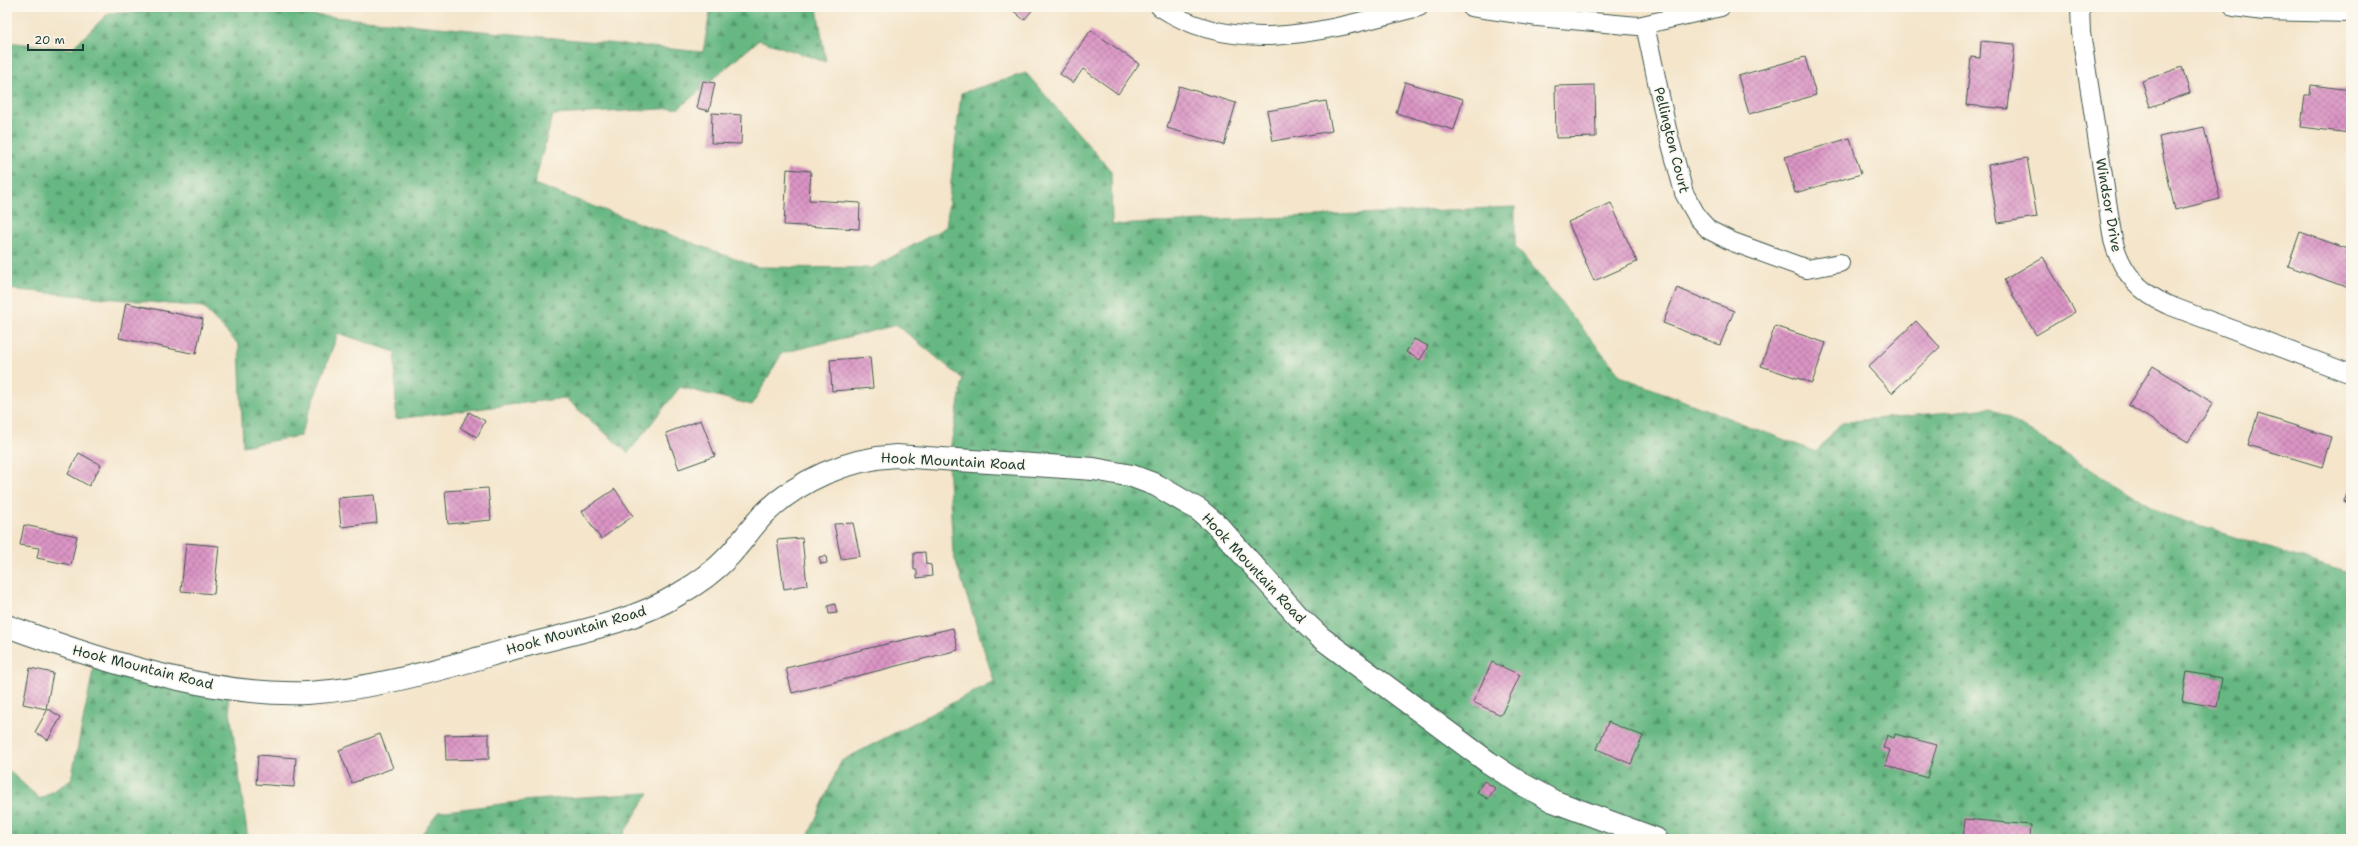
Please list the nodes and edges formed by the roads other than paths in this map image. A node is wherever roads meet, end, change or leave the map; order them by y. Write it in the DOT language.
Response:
graph roads {
  1 [pos="1160,7"];
  2 [pos="1418,7"];
  3 [pos="1478,7"];
  4 [pos="1721,7"];
  5 [pos="2080,7"];
  6 [pos="2234,7"];
  7 [pos="2351,13"];
  8 [pos="1645,25"];
  9 [pos="1840,264"];
  10 [pos="2351,374"];
  11 [pos="7,626"];
  12 [pos="1656,839"];
  1 -- 2 [label="street"];
  3 -- 8 [label="street"];
  4 -- 8 [label="street"];
  5 -- 10 [label="street, Windsor Drive"];
  6 -- 7 [label="street"];
  8 -- 9 [label="street, Pellington Court"];
  11 -- 12 [label="street, Hook Mountain Road"];
}
